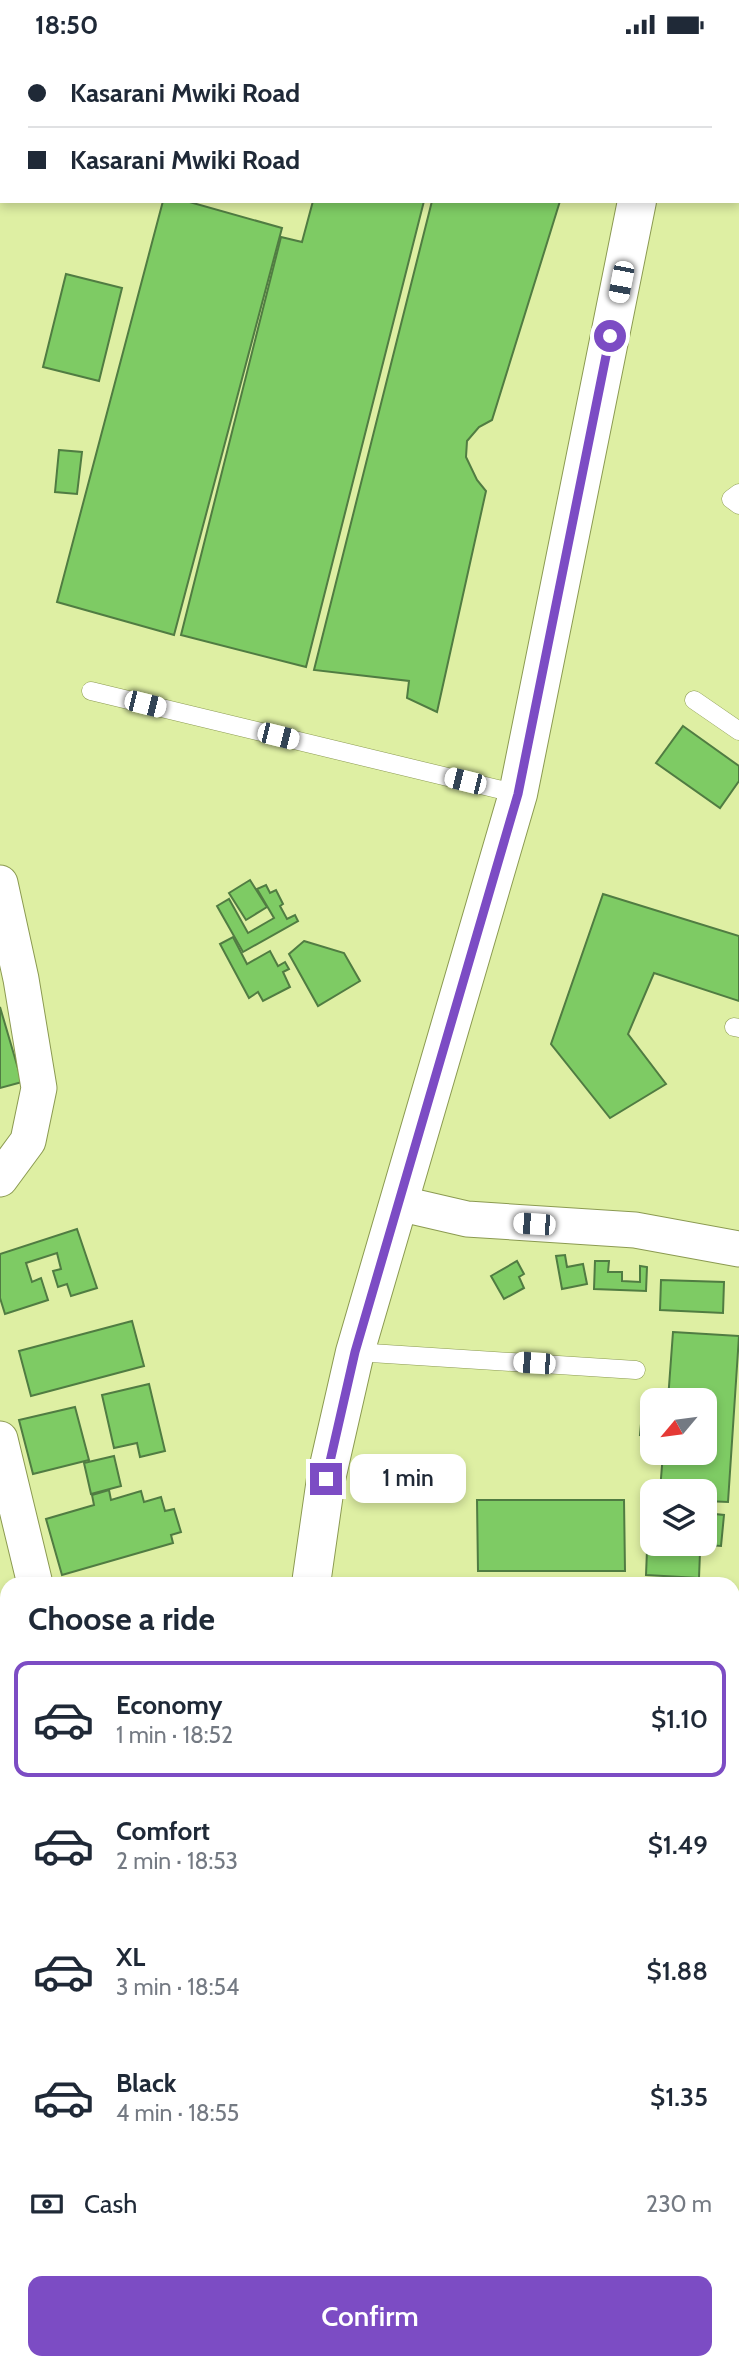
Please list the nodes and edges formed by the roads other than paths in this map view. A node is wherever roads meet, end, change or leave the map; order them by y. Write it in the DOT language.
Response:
graph roads {
  1 [pos="637,203"];
  2 [pos="739,493"];
  3 [pos="739,505"];
  4 [pos="91,691"];
  5 [pos="694,700"];
  6 [pos="739,731"];
  7 [pos="518,794"];
  8 [pos="0,883"];
  9 [pos="0,1179"];
  10 [pos="398,1203"];
  11 [pos="739,1249"];
  12 [pos="355,1352"];
  13 [pos="636,1370"];
  14 [pos="0,1439"];
  15 [pos="33,1577"];
  16 [pos="312,1577"];
  1 -- 7 [label="main road"];
  2 -- 3 [label="lane"];
  4 -- 7 [label="lane"];
  5 -- 6 [label="lane"];
  7 -- 10 [label="main road"];
  8 -- 9 [label="street"];
  10 -- 11 [label="street"];
  10 -- 12 [label="main road"];
  12 -- 13 [label="lane"];
  12 -- 16 [label="main road"];
  14 -- 15 [label="street"];
}
